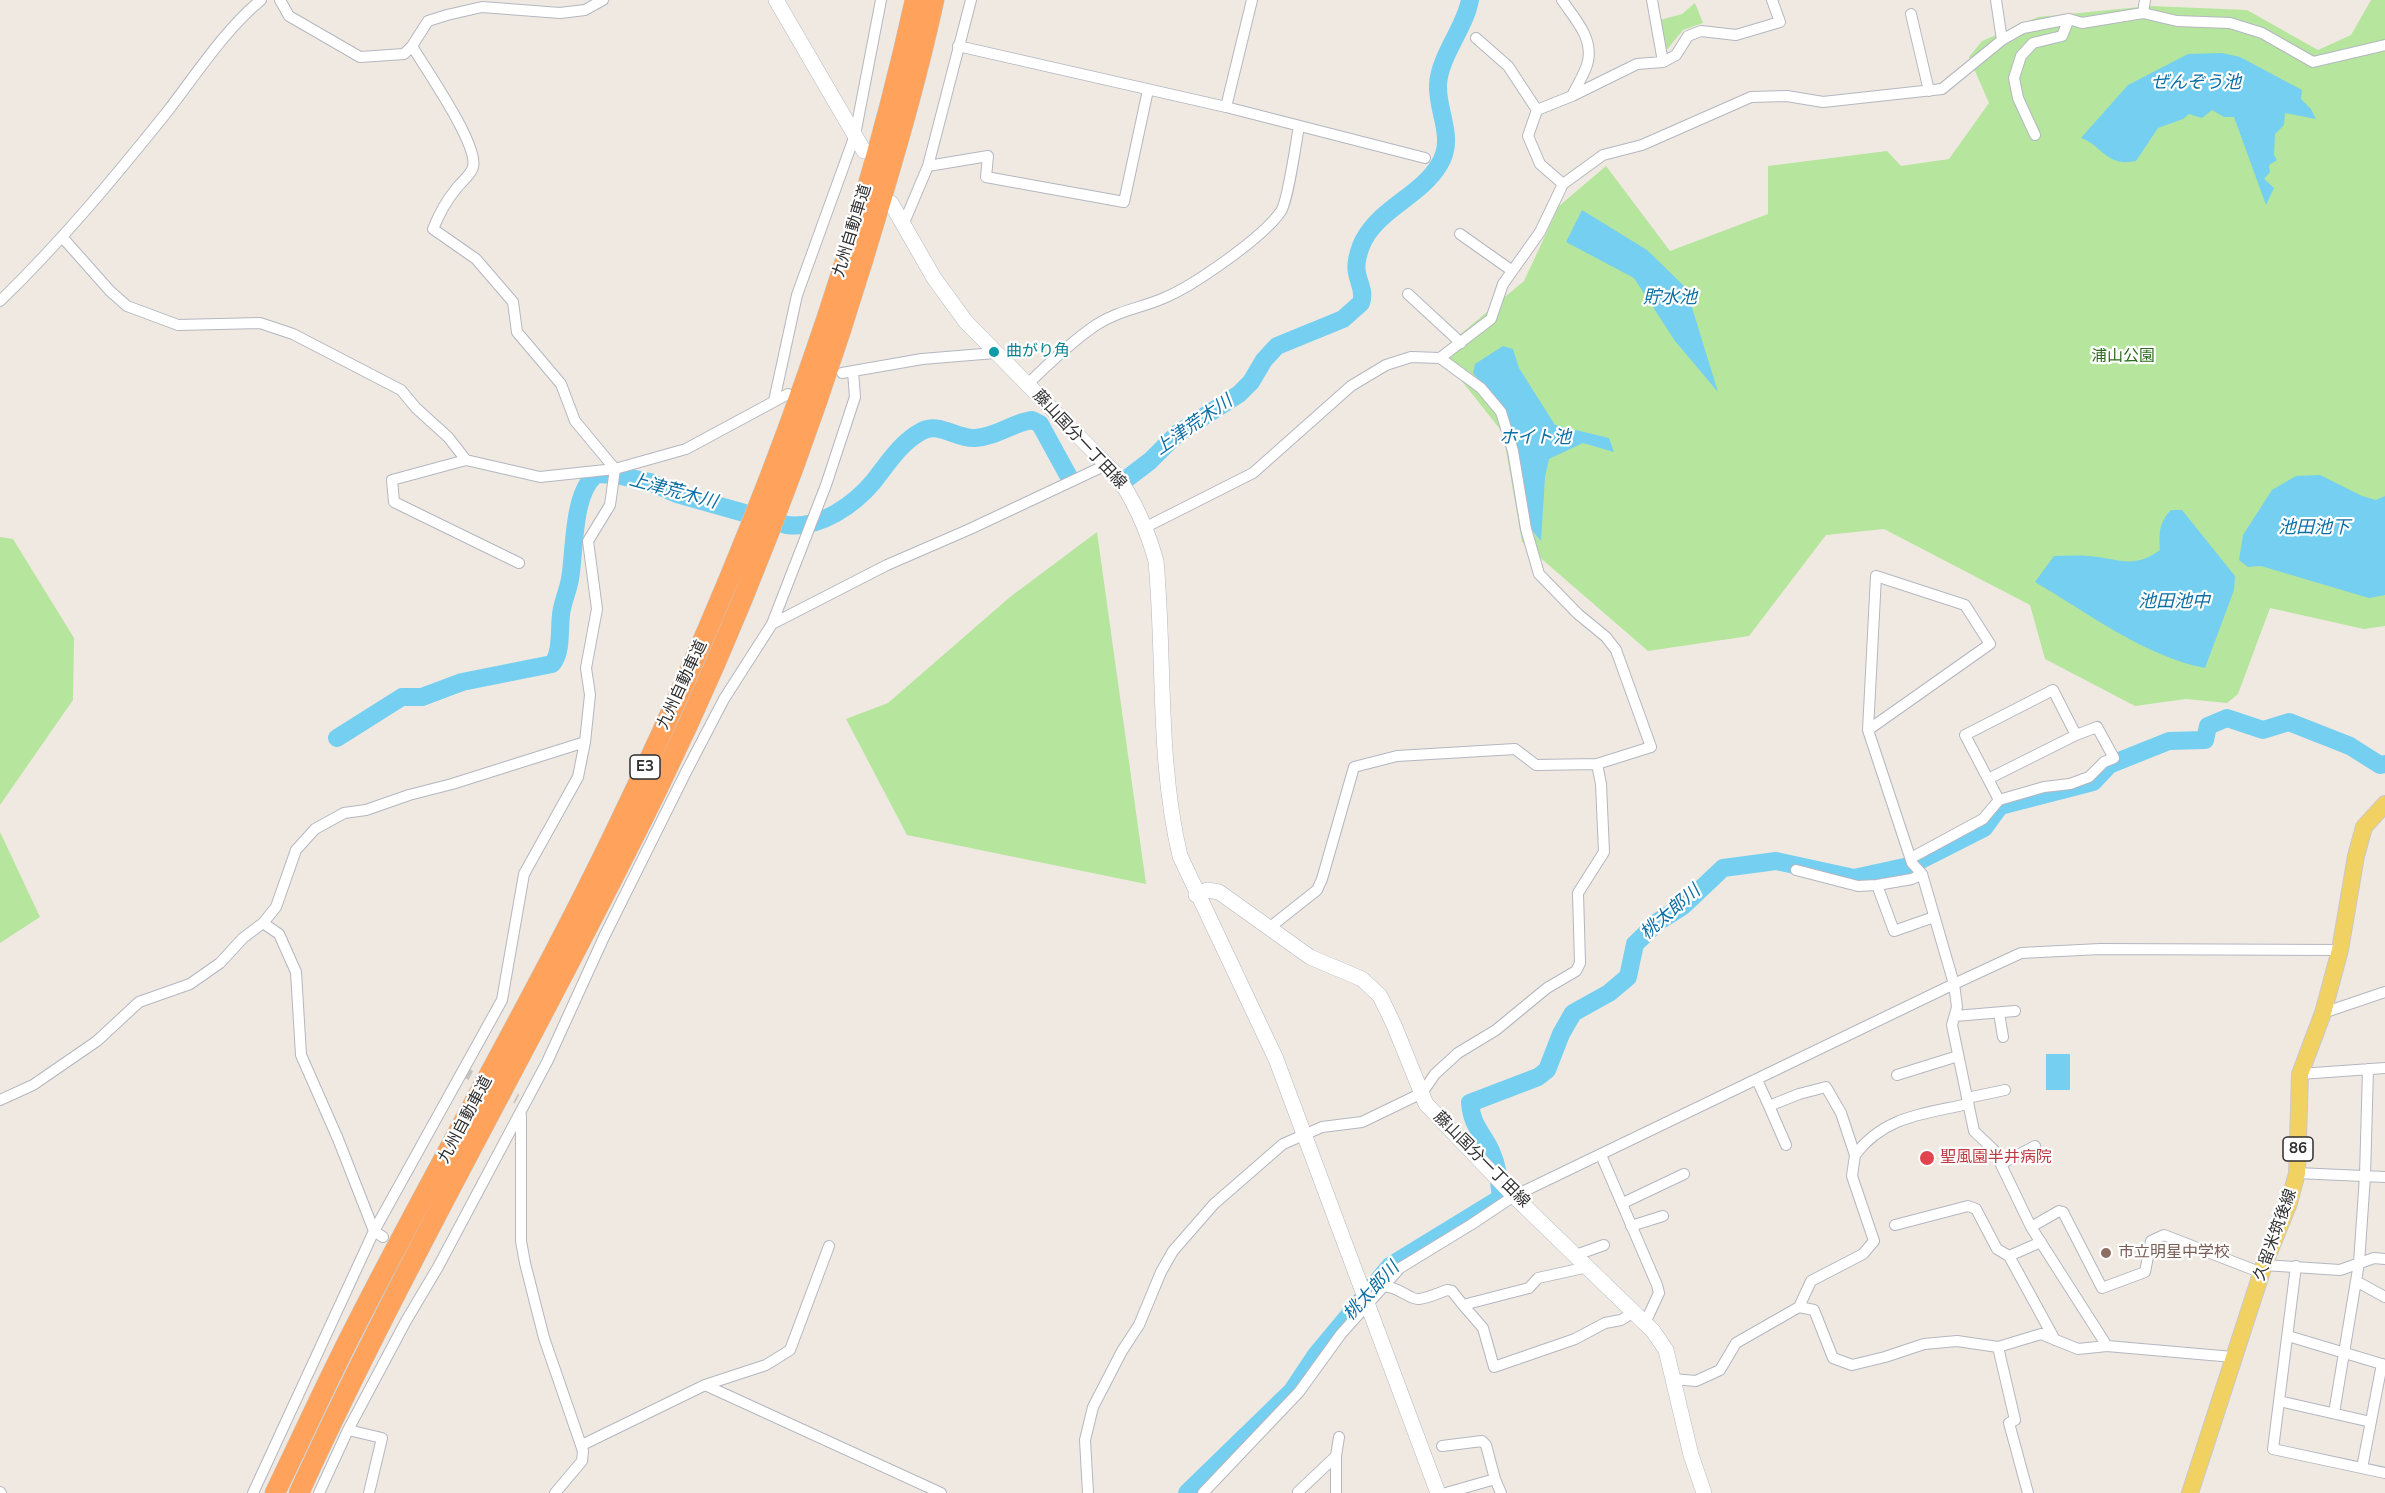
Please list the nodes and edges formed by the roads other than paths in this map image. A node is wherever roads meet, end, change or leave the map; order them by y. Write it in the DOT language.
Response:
graph roads {
  1 [pos="261,0"];
  2 [pos="280,0"];
  3 [pos="603,0"];
  4 [pos="776,0"];
  5 [pos="881,0"];
  6 [pos="915,0"];
  7 [pos="934,0"];
  8 [pos="971,0"];
  9 [pos="1252,0"];
  10 [pos="1562,0"];
  11 [pos="1652,0"];
  12 [pos="1772,0"];
  13 [pos="1996,0"];
  14 [pos="2145,0"];
  15 [pos="2143,13"];
  16 [pos="1911,14"];
  17 [pos="2069,19"];
  18 [pos="1476,38"];
  19 [pos="2002,40"];
  20 [pos="2385,45"];
  21 [pos="412,46"];
  22 [pos="958,46"];
  23 [pos="1663,62"];
  24 [pos="1148,90"];
  25 [pos="1929,90"];
  26 [pos="1572,96"];
  27 [pos="1226,107"];
  28 [pos="1537,110"];
  29 [pos="1299,126"];
  30 [pos="855,135"];
  31 [pos="2036,135"];
  32 [pos="864,151"];
  33 [pos="1425,158"];
  34 [pos="928,166"];
  35 [pos="1563,184"];
  36 [pos="891,203"];
  37 [pos="903,225"];
  38 [pos="1460,234"];
  39 [pos="63,238"];
  40 [pos="1511,270"];
  41 [pos="1408,294"];
  42 [pos="0,301"];
  43 [pos="1461,342"];
  44 [pos="995,353"];
  45 [pos="1440,358"];
  46 [pos="1027,385"];
  47 [pos="788,394"];
  48 [pos="774,402"];
  49 [pos="466,460"];
  50 [pos="1106,465"];
  51 [pos="615,469"];
  52 [pos="1146,527"];
  53 [pos="519,563"];
  54 [pos="772,624"];
  55 [pos="1868,729"];
  56 [pos="2076,735"];
  57 [pos="585,742"];
  58 [pos="1597,764"];
  59 [pos="1988,779"];
  60 [pos="1999,800"];
  61 [pos="2385,804"];
  62 [pos="1911,858"];
  63 [pos="1796,870"];
  64 [pos="1922,874"];
  65 [pos="1877,885"];
  66 [pos="1196,895"];
  67 [pos="1934,917"];
  68 [pos="263,923"];
  69 [pos="1269,928"];
  70 [pos="2340,950"];
  71 [pos="1954,984"];
  72 [pos="2385,992"];
  73 [pos="2015,1011"];
  74 [pos="1999,1013"];
  75 [pos="2323,1013"];
  76 [pos="1955,1016"];
  77 [pos="2003,1037"];
  78 [pos="1958,1056"];
  79 [pos="2385,1068"];
  80 [pos="2368,1069"];
  81 [pos="2300,1074"];
  82 [pos="1897,1075"];
  83 [pos="1757,1080"];
  84 [pos="2005,1090"];
  85 [pos="1422,1093"];
  86 [pos="0,1100"];
  87 [pos="1968,1101"];
  88 [pos="521,1105"];
  89 [pos="1769,1106"];
  90 [pos="1304,1134"];
  91 [pos="1786,1145"];
  92 [pos="2035,1146"];
  93 [pos="1601,1155"];
  94 [pos="1855,1155"];
  95 [pos="2001,1164"];
  96 [pos="2297,1173"];
  97 [pos="1684,1174"];
  98 [pos="2365,1176"];
  99 [pos="2385,1177"];
  100 [pos="1514,1196"];
  101 [pos="1623,1203"];
  102 [pos="1663,1216"];
  103 [pos="1630,1226"];
  104 [pos="1894,1226"];
  105 [pos="2031,1227"];
  106 [pos="378,1234"];
  107 [pos="2040,1242"];
  108 [pos="1604,1245"];
  109 [pos="830,1246"];
  110 [pos="1576,1255"];
  111 [pos="2009,1256"];
  112 [pos="2385,1258"];
  113 [pos="2359,1263"];
  114 [pos="2296,1266"];
  115 [pos="1587,1267"];
  116 [pos="2263,1269"];
  117 [pos="2356,1281"];
  118 [pos="1383,1286"];
  119 [pos="2385,1297"];
  120 [pos="1366,1305"];
  121 [pos="1463,1305"];
  122 [pos="1799,1308"];
  123 [pos="1640,1318"];
  124 [pos="2288,1336"];
  125 [pos="2055,1340"];
  126 [pos="2107,1346"];
  127 [pos="1998,1347"];
  128 [pos="2343,1353"];
  129 [pos="2234,1357"];
  130 [pos="2384,1364"];
  131 [pos="1673,1378"];
  132 [pos="705,1385"];
  133 [pos="2279,1401"];
  134 [pos="2379,1409"];
  135 [pos="2334,1413"];
  136 [pos="2371,1422"];
  137 [pos="348,1430"];
  138 [pos="1339,1437"];
  139 [pos="582,1445"];
  140 [pos="1442,1446"];
  141 [pos="1336,1456"];
  142 [pos="2362,1468"];
  143 [pos="2385,1473"];
  144 [pos="1495,1479"];
  145 [pos="1298,1492"];
  146 [pos="253,1493"];
  147 [pos="275,1493"];
  148 [pos="299,1493"];
  149 [pos="319,1493"];
  150 [pos="369,1493"];
  151 [pos="555,1493"];
  152 [pos="941,1493"];
  153 [pos="1088,1493"];
  154 [pos="1203,1493"];
  155 [pos="1336,1493"];
  156 [pos="1438,1493"];
  157 [pos="1446,1493"];
  158 [pos="1501,1493"];
  159 [pos="1704,1493"];
  160 [pos="2028,1493"];
  161 [pos="2190,1493"];
  1 -- 39 [label="street"];
  2 -- 21 [label="street"];
  3 -- 21 [label="street"];
  4 -- 30 [label="main road"];
  5 -- 30 [label="street"];
  6 -- 147 [label="highway, 九州自動車道 / E3"];
  7 -- 148 [label="highway, 九州自動車道 / E3"];
  8 -- 22 [label="street"];
  9 -- 27 [label="street"];
  10 -- 26 [label="street"];
  11 -- 23 [label="street"];
  12 -- 23 [label="street"];
  13 -- 19 [label="street"];
  14 -- 15 [label="street"];
  15 -- 17 [label="street"];
  15 -- 20 [label="street"];
  16 -- 25 [label="street"];
  17 -- 19 [label="street"];
  17 -- 31 [label="street"];
  18 -- 28 [label="street"];
  19 -- 25 [label="street"];
  21 -- 51 [label="street"];
  22 -- 24 [label="street"];
  22 -- 34 [label="street"];
  23 -- 26 [label="street"];
  24 -- 27 [label="street"];
  24 -- 34 [label="street"];
  25 -- 35 [label="street"];
  26 -- 28 [label="street"];
  27 -- 29 [label="street"];
  28 -- 35 [label="street"];
  29 -- 33 [label="street"];
  29 -- 46 [label="street"];
  30 -- 32 [label="main road"];
  30 -- 48 [label="street"];
  34 -- 37 [label="street"];
  35 -- 40 [label="street"];
  36 -- 37 [label="main road, 藤山国分一丁田線"];
  37 -- 44 [label="main road, 藤山国分一丁田線"];
  38 -- 40 [label="street"];
  39 -- 42 [label="street"];
  39 -- 49 [label="street"];
  40 -- 43 [label="street"];
  41 -- 43 [label="street"];
  43 -- 45 [label="street"];
  44 -- 46 [label="main road, 藤山国分一丁田線"];
  44 -- 54 [label="street"];
  45 -- 52 [label="street"];
  45 -- 58 [label="street"];
  46 -- 50 [label="main road, 藤山国分一丁田線"];
  47 -- 48 [label="street"];
  48 -- 51 [label="street"];
  49 -- 51 [label="street"];
  49 -- 53 [label="street"];
  50 -- 52 [label="main road, 藤山国分一丁田線"];
  50 -- 54 [label="street"];
  51 -- 57 [label="street"];
  52 -- 66 [label="main road, 藤山国分一丁田線"];
  54 -- 88 [label="street"];
  55 -- 55 [label="street"];
  55 -- 62 [label="street"];
  56 -- 59 [label="street"];
  56 -- 59 [label="street"];
  56 -- 60 [label="street"];
  57 -- 68 [label="street"];
  57 -- 106 [label="street"];
  58 -- 69 [label="street"];
  58 -- 85 [label="street"];
  59 -- 60 [label="street"];
  60 -- 62 [label="street"];
  61 -- 70 [label="main road, 久留米筑後線 / 86"];
  62 -- 64 [label="street"];
  63 -- 65 [label="street"];
  64 -- 65 [label="street"];
  64 -- 67 [label="street"];
  65 -- 67 [label="street"];
  66 -- 69 [label="main road, 藤山国分一丁田線"];
  66 -- 90 [label="main road, 藤山国分一丁田線"];
  67 -- 71 [label="street"];
  68 -- 86 [label="street"];
  68 -- 106 [label="street"];
  69 -- 85 [label="main road, 藤山国分一丁田線"];
  70 -- 71 [label="street"];
  70 -- 75 [label="main road, 久留米筑後線 / 86"];
  71 -- 76 [label="street"];
  71 -- 83 [label="street"];
  72 -- 75 [label="street"];
  73 -- 74 [label="street"];
  74 -- 76 [label="street"];
  74 -- 77 [label="street"];
  75 -- 81 [label="main road, 久留米筑後線 / 86"];
  76 -- 78 [label="street"];
  78 -- 82 [label="street"];
  78 -- 87 [label="street"];
  79 -- 80 [label="street"];
  80 -- 81 [label="street"];
  80 -- 98 [label="street"];
  81 -- 96 [label="main road, 久留米筑後線 / 86"];
  83 -- 89 [label="street"];
  83 -- 93 [label="street"];
  84 -- 87 [label="street"];
  85 -- 90 [label="street"];
  85 -- 100 [label="main road, 藤山国分一丁田線"];
  87 -- 94 [label="street"];
  87 -- 95 [label="street"];
  88 -- 137 [label="street"];
  88 -- 139 [label="street"];
  89 -- 91 [label="street"];
  89 -- 94 [label="street"];
  90 -- 120 [label="main road, 藤山国分一丁田線"];
  90 -- 153 [label="street"];
  92 -- 95 [label="street"];
  93 -- 100 [label="street"];
  93 -- 101 [label="street"];
  94 -- 122 [label="street"];
  95 -- 105 [label="street"];
  96 -- 98 [label="street"];
  96 -- 116 [label="main road, 久留米筑後線 / 86"];
  97 -- 101 [label="street"];
  98 -- 99 [label="street"];
  98 -- 113 [label="street"];
  100 -- 110 [label="main road, 藤山国分一丁田線"];
  100 -- 118 [label="street"];
  101 -- 103 [label="street"];
  102 -- 103 [label="street"];
  103 -- 123 [label="street"];
  104 -- 111 [label="street"];
  105 -- 107 [label="street"];
  105 -- 116 [label="street"];
  106 -- 146 [label="street"];
  107 -- 111 [label="street"];
  107 -- 126 [label="street"];
  108 -- 110 [label="street"];
  109 -- 132 [label="street"];
  110 -- 115 [label="main road, 藤山国分一丁田線"];
  111 -- 125 [label="street"];
  112 -- 113 [label="street"];
  113 -- 114 [label="street"];
  113 -- 117 [label="street"];
  114 -- 116 [label="street"];
  114 -- 124 [label="street"];
  115 -- 121 [label="street"];
  115 -- 123 [label="main road, 藤山国分一丁田線"];
  116 -- 129 [label="main road, 久留米筑後線 / 86"];
  117 -- 119 [label="street"];
  117 -- 128 [label="street"];
  118 -- 120 [label="street"];
  118 -- 121 [label="street"];
  120 -- 154 [label="street"];
  120 -- 156 [label="main road, 藤山国分一丁田線"];
  121 -- 123 [label="street"];
  122 -- 127 [label="street"];
  122 -- 131 [label="street"];
  123 -- 131 [label="main road, 藤山国分一丁田線"];
  124 -- 128 [label="street"];
  124 -- 133 [label="street"];
  125 -- 126 [label="street"];
  125 -- 127 [label="street"];
  126 -- 129 [label="street"];
  127 -- 160 [label="street"];
  128 -- 130 [label="street"];
  128 -- 135 [label="street"];
  129 -- 161 [label="main road, 久留米筑後線 / 86"];
  130 -- 134 [label="street"];
  131 -- 159 [label="main road, 藤山国分一丁田線"];
  132 -- 139 [label="street"];
  132 -- 152 [label="street"];
  133 -- 135 [label="street"];
  133 -- 142 [label="street"];
  134 -- 136 [label="street"];
  135 -- 136 [label="street"];
  136 -- 142 [label="street"];
  137 -- 149 [label="street"];
  137 -- 150 [label="street"];
  138 -- 141 [label="street"];
  139 -- 151 [label="street"];
  140 -- 144 [label="street"];
  141 -- 145 [label="street"];
  141 -- 155 [label="street"];
  142 -- 143 [label="street"];
  144 -- 157 [label="street"];
  144 -- 158 [label="street"];
}
